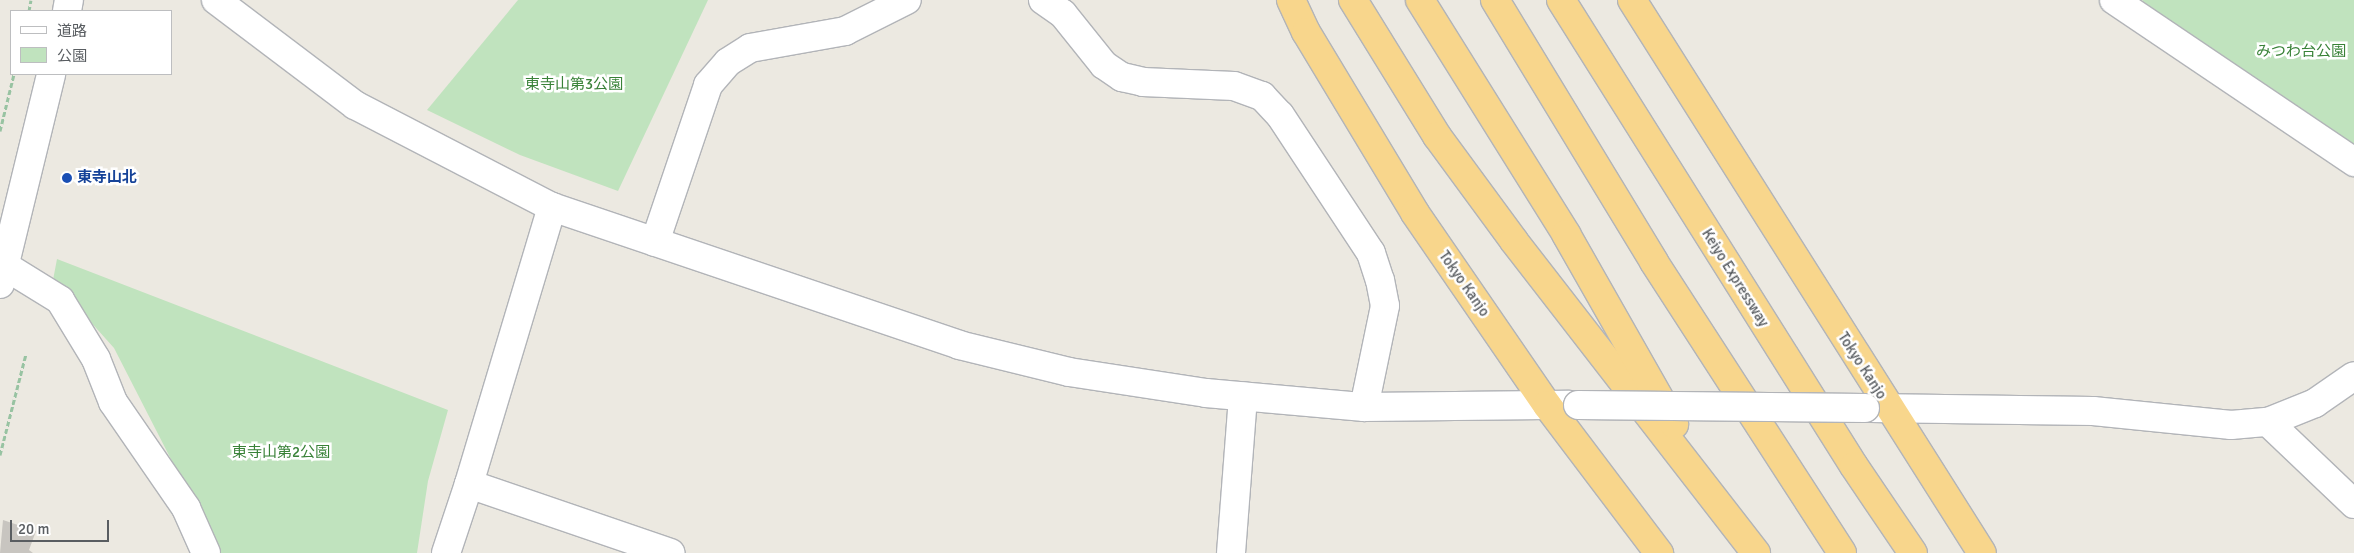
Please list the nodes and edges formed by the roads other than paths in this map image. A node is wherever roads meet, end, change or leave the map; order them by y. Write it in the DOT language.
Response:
graph roads {
  1 [pos="216,0"];
  2 [pos="907,0"];
  3 [pos="1043,0"];
  4 [pos="1291,0"];
  5 [pos="1353,0"];
  6 [pos="1420,0"];
  7 [pos="1495,0"];
  8 [pos="1561,0"];
  9 [pos="1632,0"];
  10 [pos="2114,0"];
  11 [pos="51,75"];
  12 [pos="2354,162"];
  13 [pos="552,207"];
  14 [pos="7,220"];
  15 [pos="655,242"];
  16 [pos="2,275"];
  17 [pos="2354,376"];
  18 [pos="1243,396"];
  19 [pos="1548,406"];
  20 [pos="1364,407"];
  21 [pos="1877,408"];
  22 [pos="2268,422"];
  23 [pos="469,484"];
  24 [pos="2354,504"];
  25 [pos="1726,516"];
  26 [pos="206,553"];
  27 [pos="446,553"];
  28 [pos="670,553"];
  29 [pos="1231,553"];
  30 [pos="1659,553"];
  31 [pos="1756,553"];
  32 [pos="1842,553"];
  33 [pos="1913,553"];
  34 [pos="1982,553"];
  1 -- 13 [label="street"];
  2 -- 15 [label="street"];
  3 -- 20 [label="street"];
  4 -- 19 [label="highway, Tokyo Kanjo"];
  5 -- 25 [label="highway"];
  6 -- 25 [label="highway"];
  7 -- 32 [label="highway"];
  8 -- 33 [label="highway, Keiyo Expressway"];
  9 -- 21 [label="highway, Tokyo Kanjo"];
  10 -- 12 [label="street"];
  11 -- 14 [label="street"];
  13 -- 15 [label="street"];
  13 -- 23 [label="street"];
  14 -- 16 [label="street"];
  15 -- 18 [label="street"];
  16 -- 26 [label="street"];
  17 -- 22 [label="street"];
  18 -- 20 [label="street"];
  18 -- 29 [label="street"];
  19 -- 20 [label="street"];
  19 -- 21 [label="street, bridge"];
  19 -- 30 [label="highway, Tokyo Kanjo"];
  21 -- 22 [label="street"];
  21 -- 34 [label="highway, Tokyo Kanjo"];
  22 -- 24 [label="street"];
  23 -- 27 [label="street"];
  23 -- 28 [label="street"];
  25 -- 31 [label="highway"];
}
